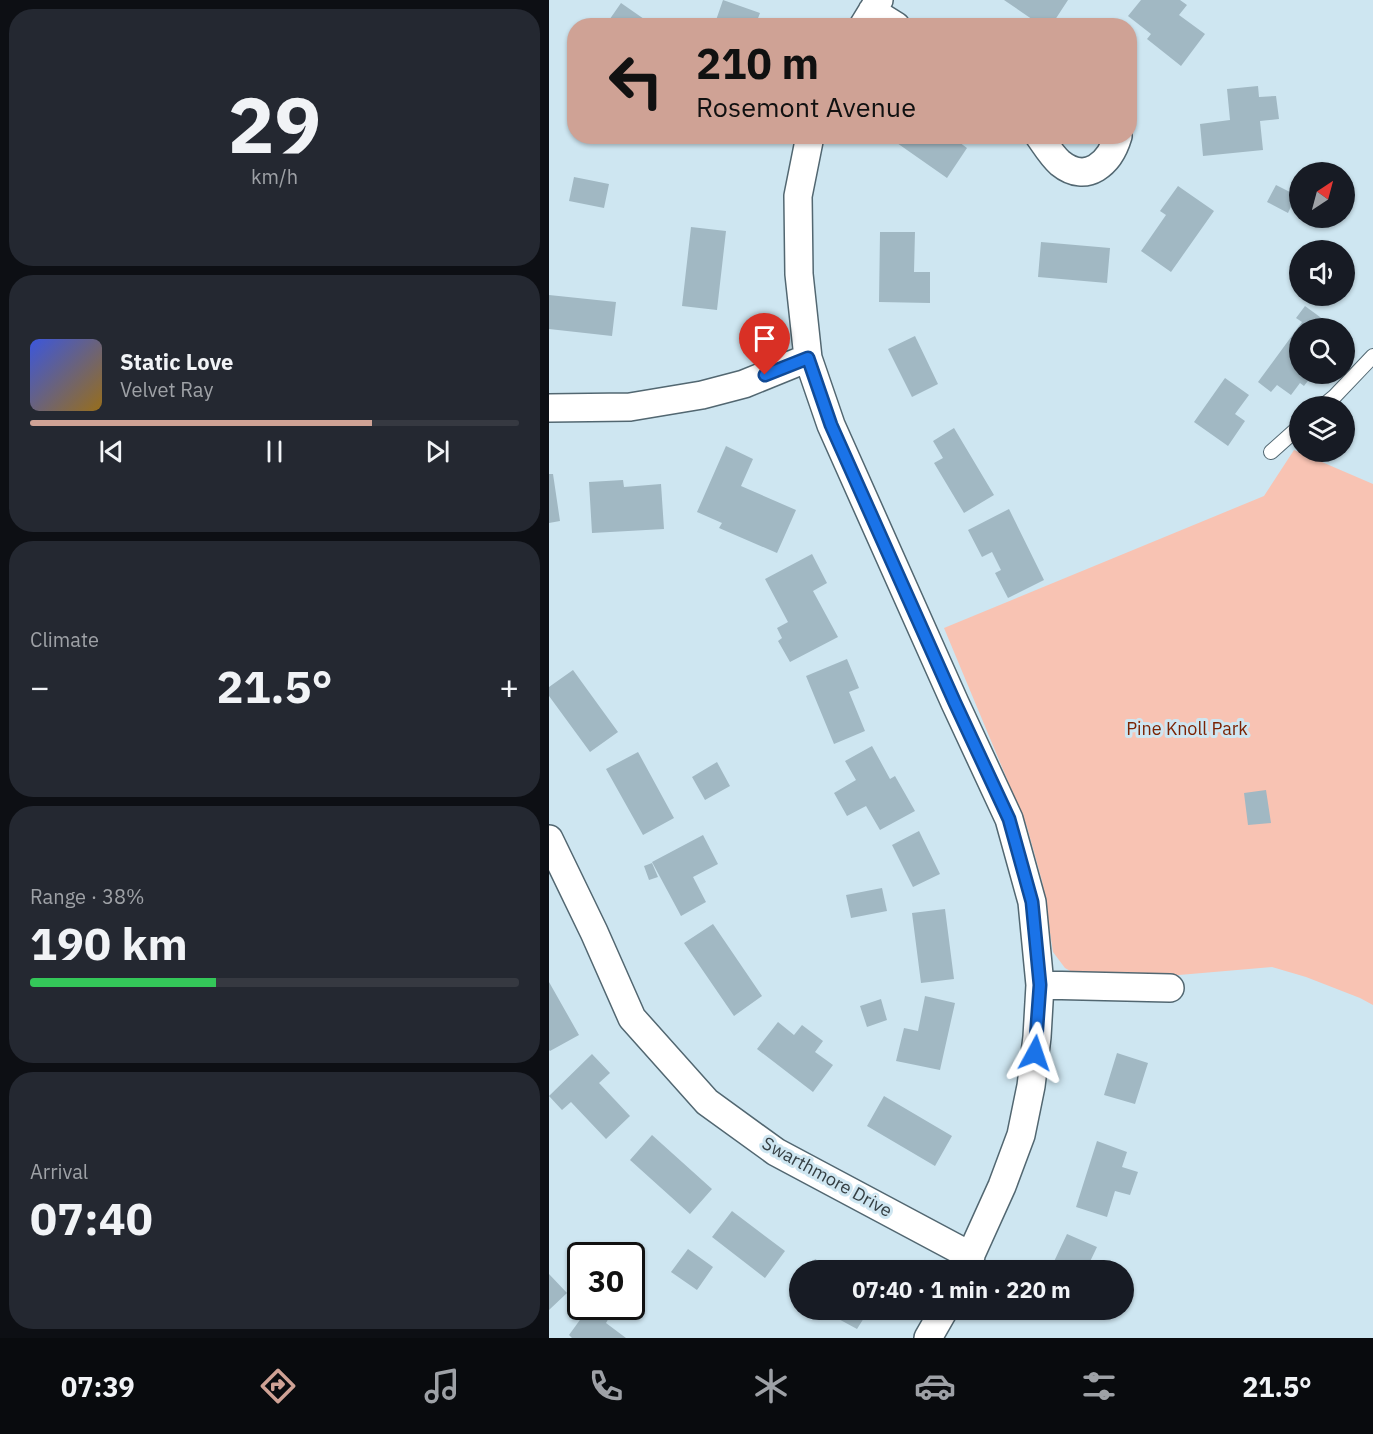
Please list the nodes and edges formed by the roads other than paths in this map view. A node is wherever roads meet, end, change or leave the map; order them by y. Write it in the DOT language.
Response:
graph roads {
  1 [pos="808,144"];
  2 [pos="1044,144"];
  3 [pos="1114,144"];
  4 [pos="1373,356"];
  5 [pos="808,358"];
  6 [pos="1336,396"];
  7 [pos="549,408"];
  8 [pos="1289,436"];
  9 [pos="1271,452"];
  10 [pos="549,838"];
  11 [pos="1040,985"];
  12 [pos="1170,988"];
  13 [pos="962,1260"];
  14 [pos="968,1260"];
  15 [pos="939,1320"];
  16 [pos="929,1338"];
  1 -- 5 [label="street"];
  2 -- 3 [label="street"];
  4 -- 6 [label="lane"];
  5 -- 7 [label="street"];
  5 -- 11 [label="street"];
  8 -- 9 [label="lane"];
  10 -- 13 [label="street, Swarthmore Drive"];
  11 -- 12 [label="street"];
  11 -- 14 [label="street"];
  15 -- 16 [label="street"];
}
